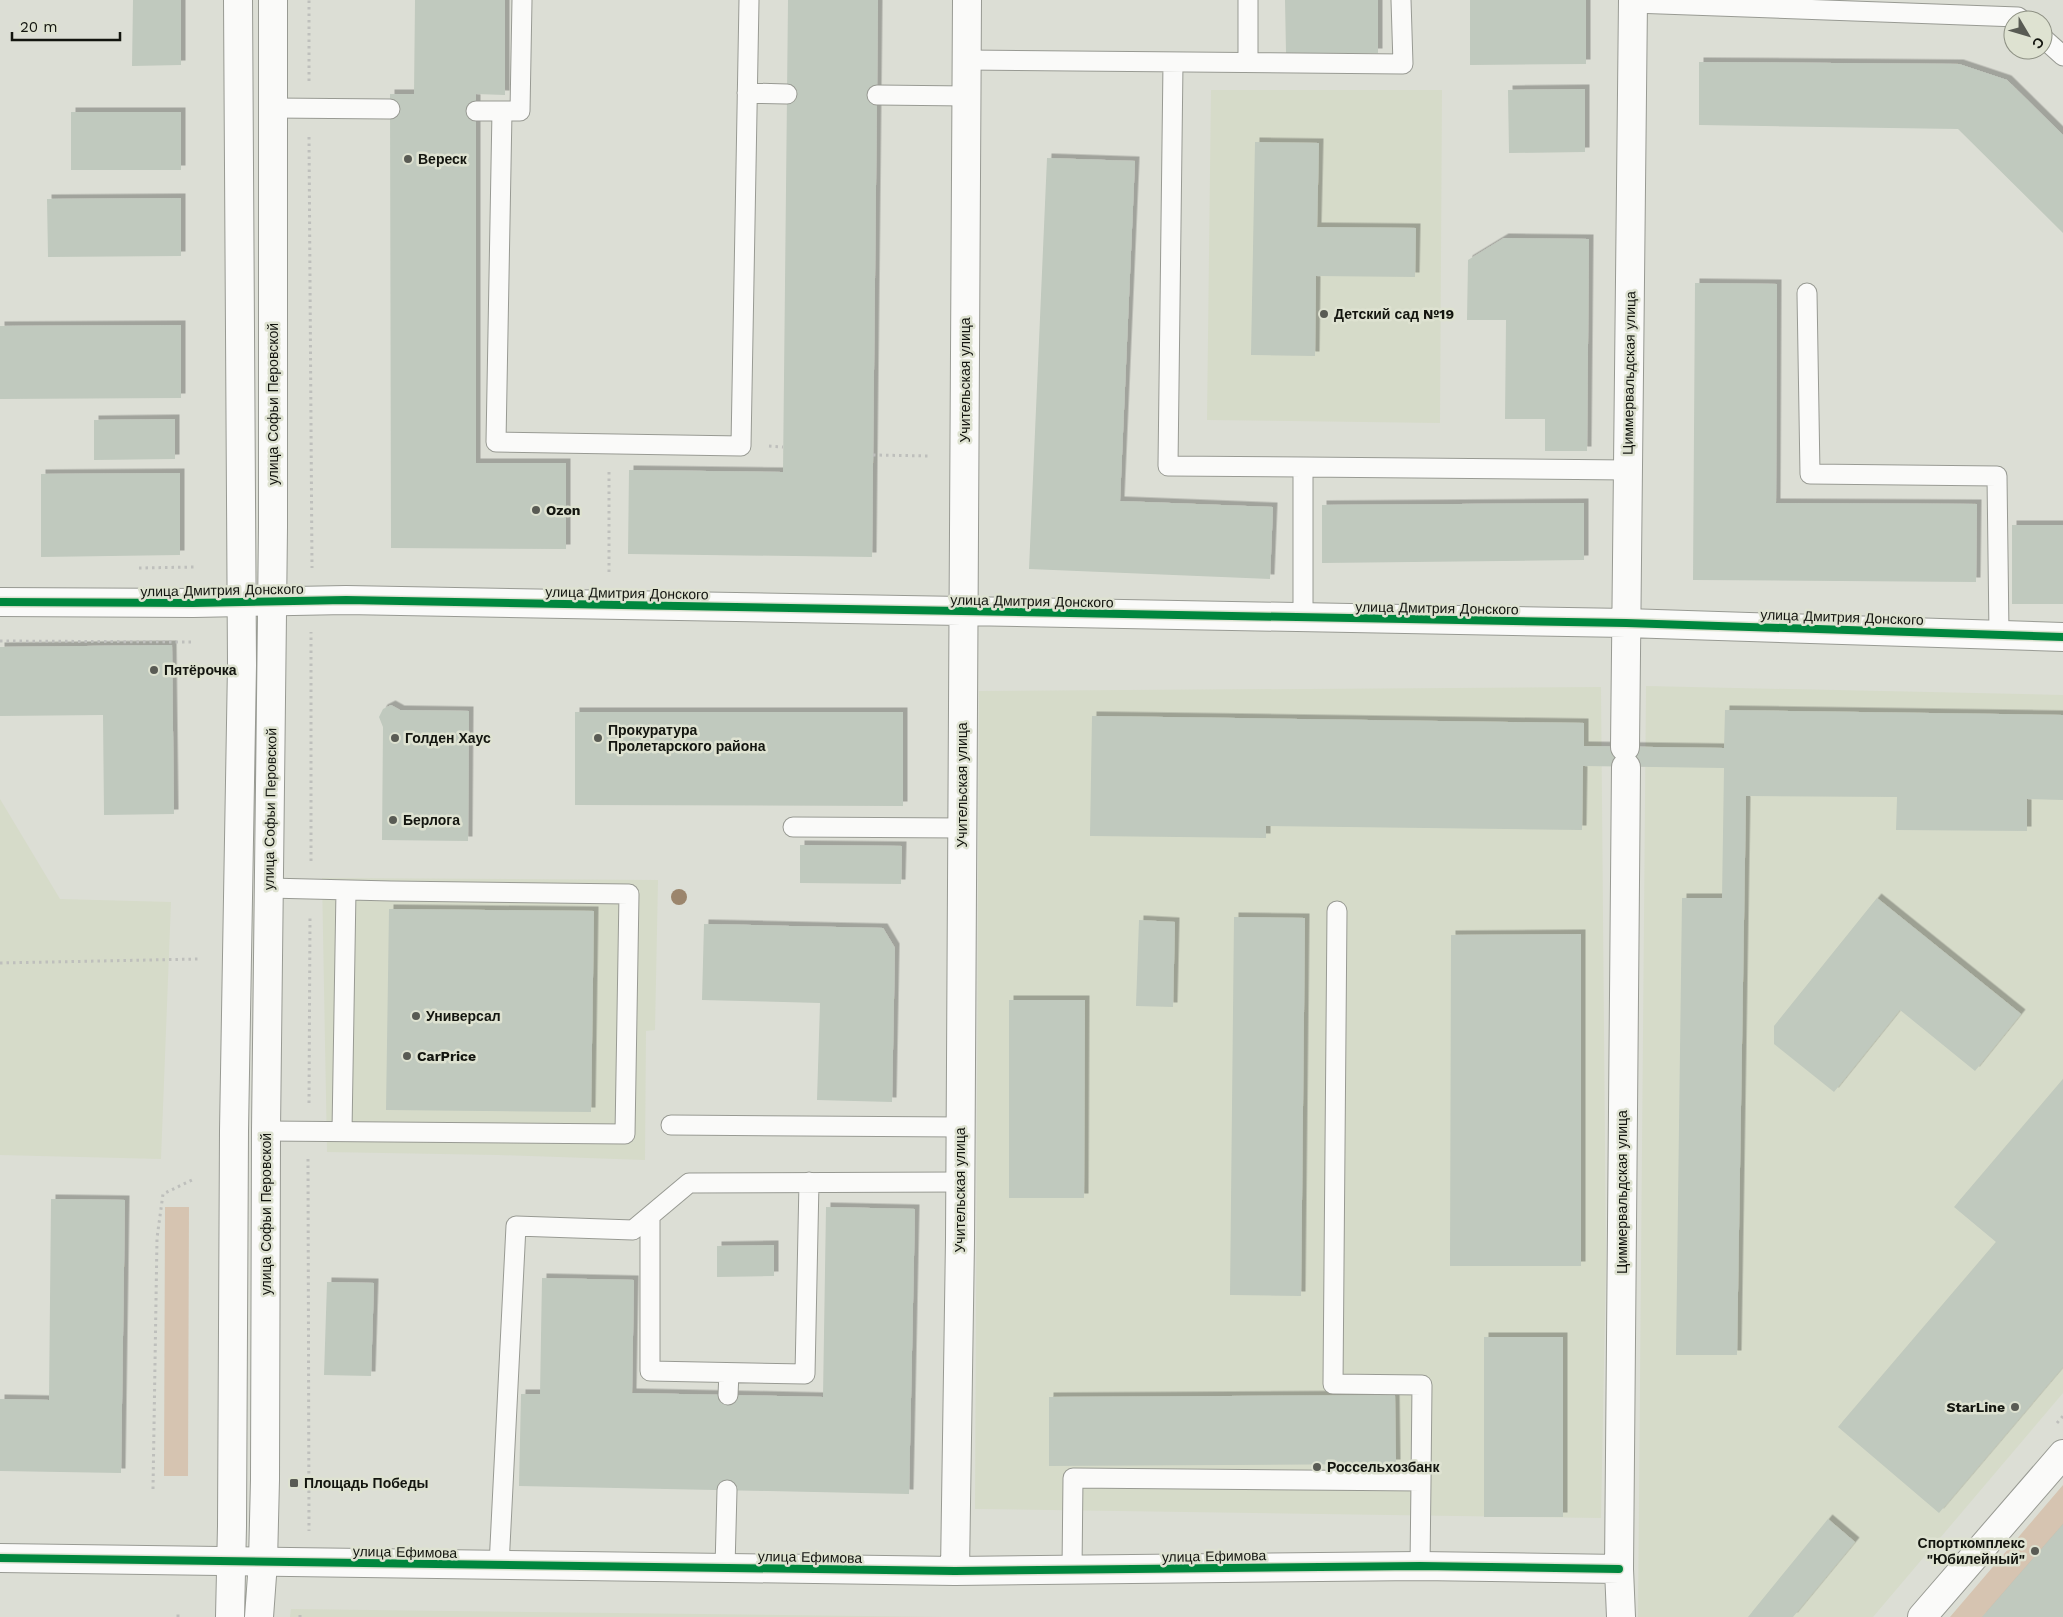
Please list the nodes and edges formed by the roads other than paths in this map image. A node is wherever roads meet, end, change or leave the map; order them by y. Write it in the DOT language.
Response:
graph roads {
  1 [pos="238,0"];
  2 [pos="273,0"];
  3 [pos="522,0"];
  4 [pos="749,0"];
  5 [pos="968,0"];
  6 [pos="1248,0"];
  7 [pos="1401,0"];
  8 [pos="1633,1"];
  9 [pos="1892,6"];
  10 [pos="2003,16"];
  11 [pos="2053,47"];
  12 [pos="2063,56"];
  13 [pos="967,60"];
  14 [pos="1248,62"];
  15 [pos="1173,63"];
  16 [pos="747,93"];
  17 [pos="787,94"];
  18 [pos="877,95"];
  19 [pos="967,96"];
  20 [pos="273,108"];
  21 [pos="390,109"];
  22 [pos="476,111"];
  23 [pos="502,111"];
  24 [pos="1807,293"];
  25 [pos="1302,467"];
  26 [pos="1628,470"];
  27 [pos="0,602"];
  28 [pos="242,602"];
  29 [pos="272,602"];
  30 [pos="963,612"];
  31 [pos="1303,618"];
  32 [pos="1626,623"];
  33 [pos="1999,634"];
  34 [pos="2063,637"];
  35 [pos="793,827"];
  36 [pos="962,828"];
  37 [pos="268,888"];
  38 [pos="346,890"];
  39 [pos="1337,911"];
  40 [pos="671,1125"];
  41 [pos="960,1127"];
  42 [pos="266,1131"];
  43 [pos="342,1132"];
  44 [pos="809,1182"];
  45 [pos="960,1182"];
  46 [pos="650,1216"];
  47 [pos="729,1373"];
  48 [pos="728,1394"];
  49 [pos="2063,1454"];
  50 [pos="1421,1481"];
  51 [pos="726,1490"];
  52 [pos="0,1558"];
  53 [pos="231,1561"];
  54 [pos="263,1562"];
  55 [pos="499,1566"];
  56 [pos="1420,1566"];
  57 [pos="725,1568"];
  58 [pos="1619,1569"];
  59 [pos="1072,1570"];
  60 [pos="955,1571"];
  61 [pos="1929,1613"];
  62 [pos="230,1617"];
  63 [pos="259,1617"];
  64 [pos="1621,1617"];
  1 -- 28 [label="street"];
  2 -- 20 [label="street, улица Софьи Перовской"];
  3 -- 23 [label="lane"];
  4 -- 16 [label="lane"];
  5 -- 13 [label="street, Учительская улица"];
  6 -- 14 [label="lane"];
  7 -- 14 [label="lane"];
  8 -- 9 [label="lane"];
  8 -- 26 [label="street, Циммервальдская улица"];
  9 -- 10 [label="lane"];
  11 -- 12 [label="lane"];
  13 -- 15 [label="lane"];
  13 -- 19 [label="street, Учительская улица"];
  14 -- 15 [label="lane"];
  15 -- 25 [label="lane"];
  16 -- 17 [label="lane"];
  16 -- 23 [label="lane"];
  18 -- 19 [label="lane"];
  19 -- 30 [label="street, Учительская улица"];
  20 -- 21 [label="lane"];
  20 -- 29 [label="street, улица Софьи Перовской"];
  22 -- 23 [label="lane"];
  24 -- 33 [label="lane"];
  25 -- 26 [label="lane"];
  25 -- 31 [label="lane"];
  26 -- 32 [label="street, Циммервальдская улица"];
  27 -- 28 [label="street, улица Дмитрия Донского"];
  28 -- 29 [label="street, улица Дмитрия Донского"];
  28 -- 53 [label="street"];
  29 -- 30 [label="street, улица Дмитрия Донского"];
  29 -- 37 [label="street, улица Софьи Перовской"];
  30 -- 31 [label="street, улица Дмитрия Донского"];
  30 -- 36 [label="street, Учительская улица"];
  31 -- 32 [label="street, улица Дмитрия Донского"];
  32 -- 33 [label="street, улица Дмитрия Донского"];
  32 -- 58 [label="street, Циммервальдская улица"];
  33 -- 34 [label="street, улица Дмитрия Донского"];
  35 -- 36 [label="lane"];
  36 -- 41 [label="street, Учительская улица"];
  37 -- 38 [label="lane"];
  37 -- 42 [label="street, улица Софьи Перовской"];
  38 -- 43 [label="lane"];
  38 -- 43 [label="lane"];
  39 -- 50 [label="lane"];
  40 -- 41 [label="lane"];
  41 -- 45 [label="street, Учительская улица"];
  42 -- 43 [label="lane"];
  42 -- 54 [label="street, улица Софьи Перовской"];
  44 -- 45 [label="lane"];
  44 -- 46 [label="lane"];
  44 -- 47 [label="lane"];
  45 -- 60 [label="street, Учительская улица"];
  46 -- 47 [label="lane"];
  46 -- 55 [label="lane"];
  47 -- 48 [label="lane"];
  49 -- 61 [label="street"];
  50 -- 56 [label="lane"];
  50 -- 59 [label="lane"];
  51 -- 57 [label="lane"];
  52 -- 53 [label="street, улица Ефимова"];
  53 -- 54 [label="street, улица Ефимова"];
  53 -- 62 [label="street"];
  54 -- 55 [label="street, улица Ефимова"];
  54 -- 63 [label="street, улица Софьи Перовской"];
  55 -- 57 [label="street, улица Ефимова"];
  56 -- 58 [label="street, улица Ефимова"];
  56 -- 59 [label="street, улица Ефимова"];
  57 -- 60 [label="street, улица Ефимова"];
  58 -- 64 [label="street, Циммервальдская улица"];
  59 -- 60 [label="street, улица Ефимова"];
}
